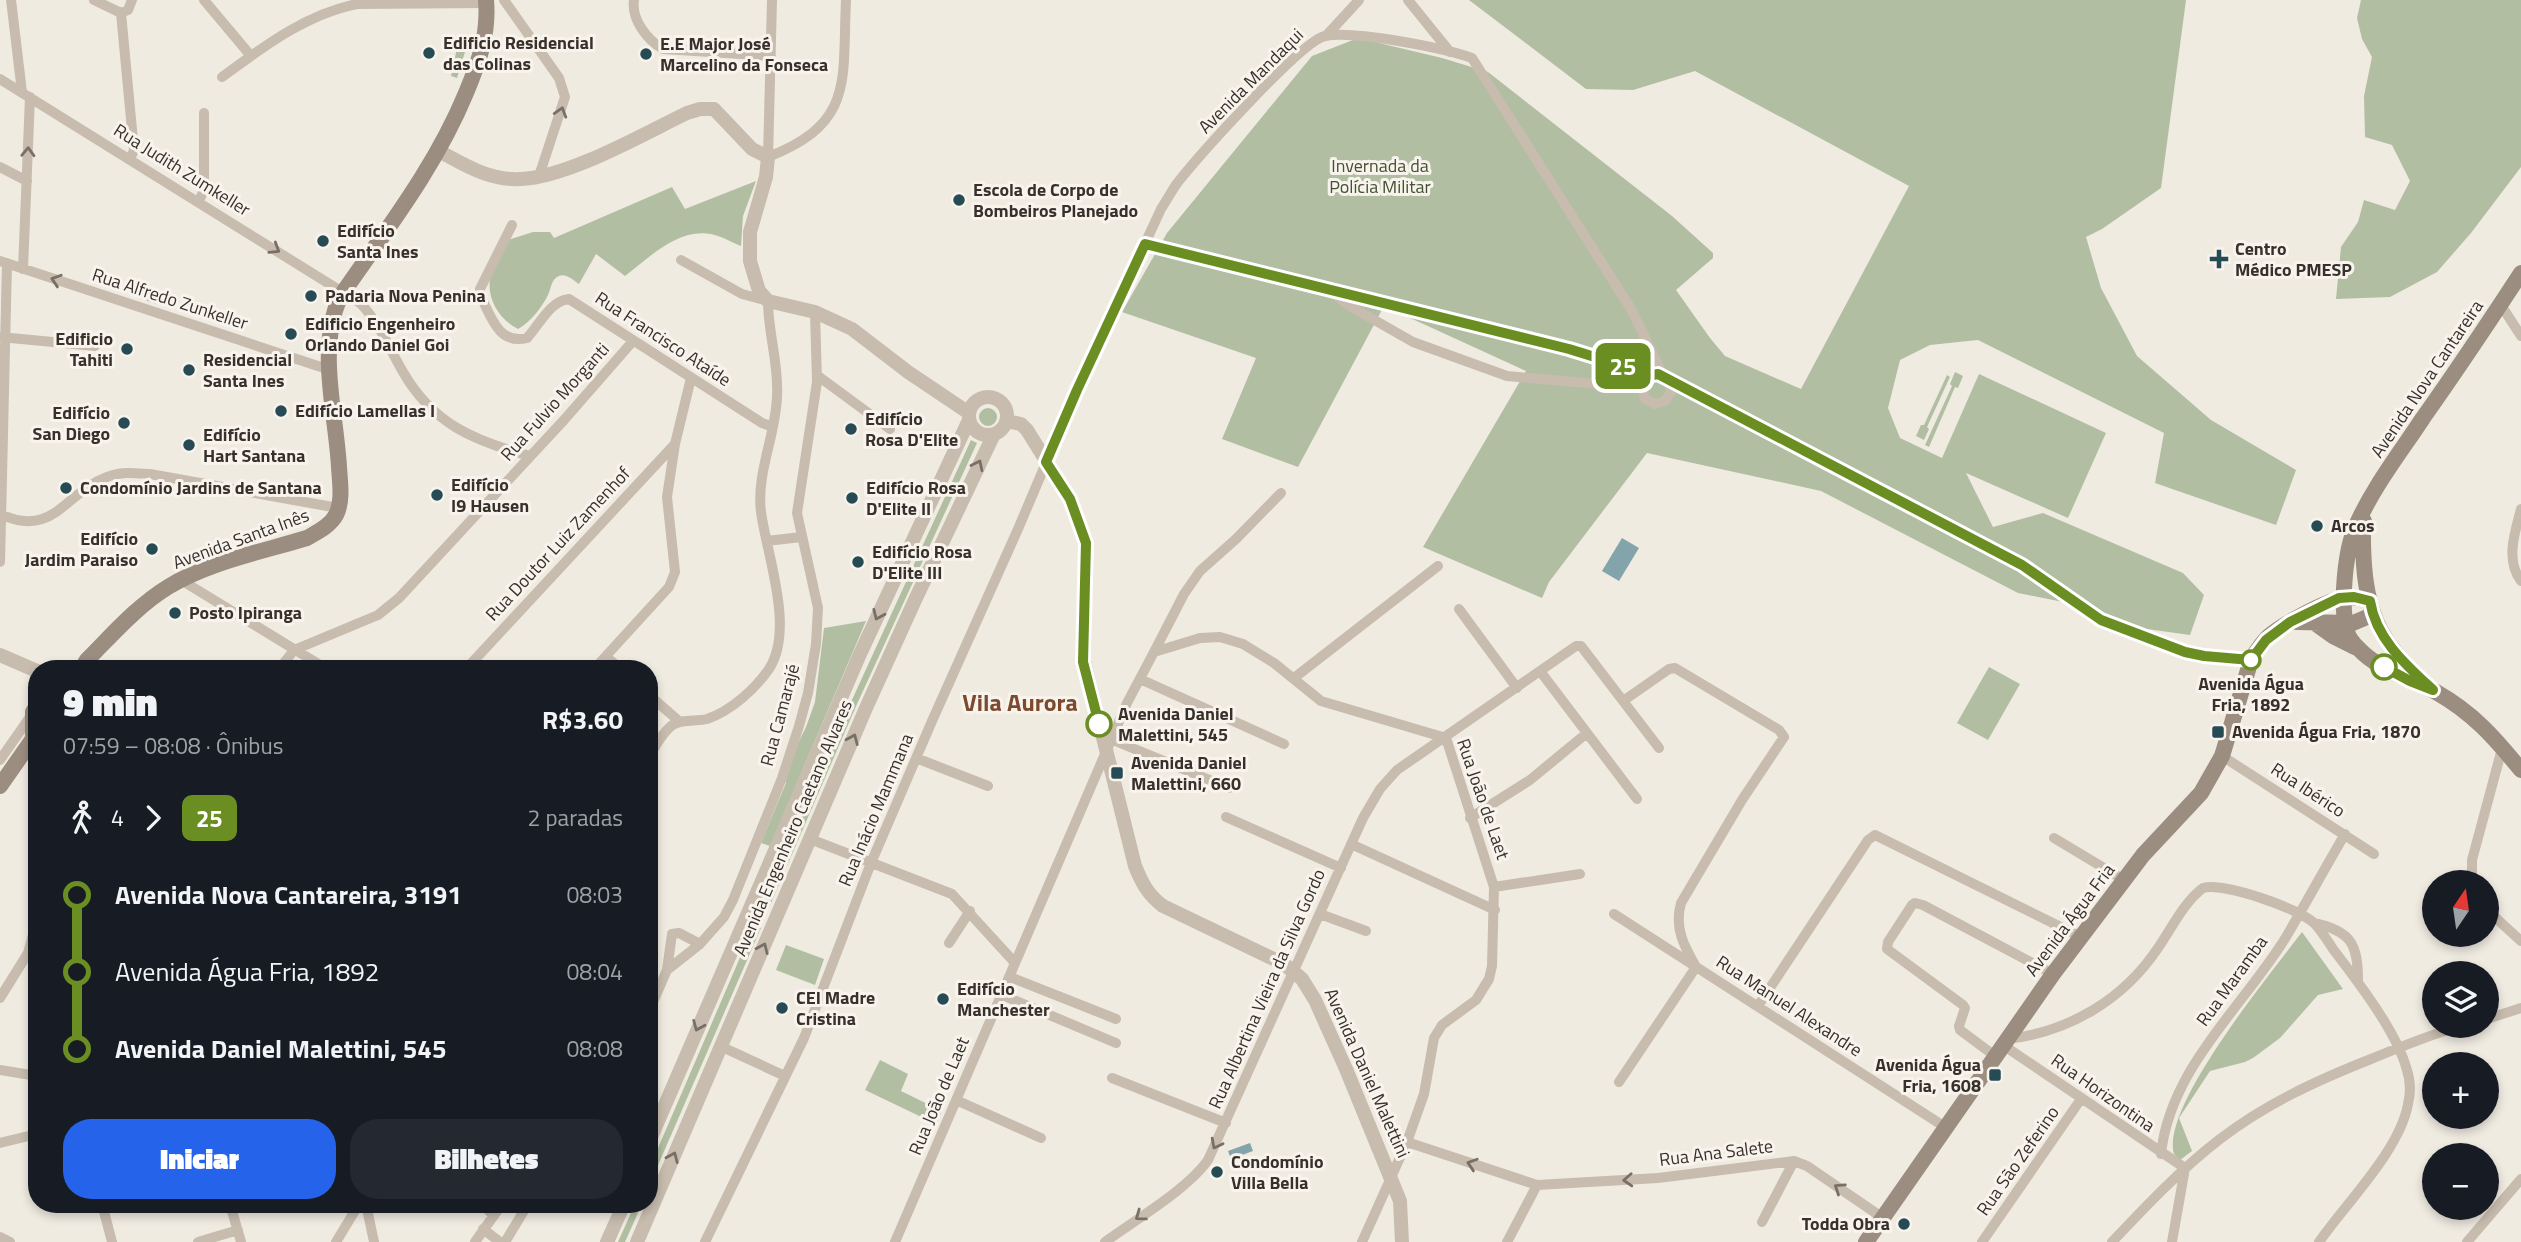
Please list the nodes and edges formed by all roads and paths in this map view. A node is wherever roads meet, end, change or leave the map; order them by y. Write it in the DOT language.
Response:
graph roads {
  1 [pos="11,0"];
  2 [pos="94,0"];
  3 [pos="132,0"];
  4 [pos="204,0"];
  5 [pos="504,0"];
  6 [pos="634,0"];
  7 [pos="772,0"];
  8 [pos="846,0"];
  9 [pos="1359,0"];
  10 [pos="1408,0"];
  11 [pos="487,1"];
  12 [pos="121,13"];
  13 [pos="1326,36"];
  14 [pos="1450,52"];
  15 [pos="251,56"];
  16 [pos="771,56"];
  17 [pos="222,77"];
  18 [pos="0,79"];
  19 [pos="26,95"];
  20 [pos="204,113"];
  21 [pos="439,151"];
  22 [pos="130,158"];
  23 [pos="768,158"];
  24 [pos="0,167"];
  25 [pos="539,176"];
  26 [pos="27,181"];
  27 [pos="199,201"];
  28 [pos="512,225"];
  29 [pos="1145,244"];
  30 [pos="681,260"];
  31 [pos="3,262"];
  32 [pos="23,269"];
  33 [pos="2521,273"];
  34 [pos="1328,289"];
  35 [pos="344,291"];
  36 [pos="768,301"];
  37 [pos="2501,305"];
  38 [pos="815,312"];
  39 [pos="2521,336"];
  40 [pos="3,338"];
  41 [pos="633,341"];
  42 [pos="95,346"];
  43 [pos="330,370"];
  44 [pos="818,376"];
  45 [pos="1662,377"];
  46 [pos="691,378"];
  47 [pos="1642,388"];
  48 [pos="1077,390"];
  49 [pos="969,416"];
  50 [pos="1006,421"];
  51 [pos="773,428"];
  52 [pos="890,429"];
  53 [pos="994,434"];
  54 [pos="675,444"];
  55 [pos="530,456"];
  56 [pos="1046,462"];
  57 [pos="1282,493"];
  58 [pos="338,508"];
  59 [pos="2367,508"];
  60 [pos="2521,509"];
  61 [pos="1,514"];
  62 [pos="800,537"];
  63 [pos="767,541"];
  64 [pos="0,562"];
  65 [pos="1438,566"];
  66 [pos="181,580"];
  67 [pos="2521,581"];
  68 [pos="2345,597"];
  69 [pos="2371,608"];
  70 [pos="1460,609"];
  71 [pos="2312,621"];
  72 [pos="2290,622"];
  73 [pos="2346,624"];
  74 [pos="2358,649"];
  75 [pos="294,650"];
  76 [pos="1153,652"];
  77 [pos="0,655"];
  78 [pos="606,657"];
  79 [pos="84,660"];
  80 [pos="286,660"];
  81 [pos="311,660"];
  82 [pos="474,660"];
  83 [pos="603,660"];
  84 [pos="610,660"];
  85 [pos="2251,660"];
  86 [pos="28,667"];
  87 [pos="1540,671"];
  88 [pos="1294,678"];
  89 [pos="1140,679"];
  90 [pos="1517,688"];
  91 [pos="2433,690"];
  92 [pos="1623,701"];
  93 [pos="658,703"];
  94 [pos="28,720"];
  95 [pos="680,722"];
  96 [pos="1587,733"];
  97 [pos="1446,738"];
  98 [pos="658,744"];
  99 [pos="1284,744"];
  100 [pos="2503,745"];
  101 [pos="1110,746"];
  102 [pos="28,747"];
  103 [pos="1659,748"];
  104 [pos="2222,756"];
  105 [pos="916,758"];
  106 [pos="0,760"];
  107 [pos="2521,770"];
  108 [pos="0,786"];
  109 [pos="988,786"];
  110 [pos="1229,788"];
  111 [pos="1637,799"];
  112 [pos="1226,817"];
  113 [pos="1470,818"];
  114 [pos="2345,834"];
  115 [pos="2054,838"];
  116 [pos="810,839"];
  117 [pos="1351,844"];
  118 [pos="2374,854"];
  119 [pos="871,863"];
  120 [pos="1341,868"];
  121 [pos="2472,870"];
  122 [pos="1580,874"];
  123 [pos="2124,880"];
  124 [pos="1494,887"];
  125 [pos="1495,910"];
  126 [pos="970,911"];
  127 [pos="748,913"];
  128 [pos="2299,913"];
  129 [pos="1320,914"];
  130 [pos="1614,914"];
  131 [pos="2499,921"];
  132 [pos="774,923"];
  133 [pos="2314,923"];
  134 [pos="1365,932"];
  135 [pos="2081,937"];
  136 [pos="2521,942"];
  137 [pos="949,943"];
  138 [pos="700,944"];
  139 [pos="28,962"];
  140 [pos="1015,963"];
  141 [pos="1696,967"];
  142 [pos="667,970"];
  143 [pos="1295,971"];
  144 [pos="2053,974"];
  145 [pos="1010,977"];
  146 [pos="2358,981"];
  147 [pos="658,990"];
  148 [pos="1002,995"];
  149 [pos="0,998"];
  150 [pos="1758,1006"];
  151 [pos="2521,1008"];
  152 [pos="2499,1014"];
  153 [pos="1116,1019"];
  154 [pos="2426,1038"];
  155 [pos="1116,1043"];
  156 [pos="720,1046"];
  157 [pos="2001,1046"];
  158 [pos="2399,1047"];
  159 [pos="0,1070"];
  160 [pos="28,1075"];
  161 [pos="785,1076"];
  162 [pos="1112,1078"];
  163 [pos="1619,1082"];
  164 [pos="2081,1099"];
  165 [pos="956,1100"];
  166 [pos="658,1121"];
  167 [pos="1226,1123"];
  168 [pos="1945,1127"];
  169 [pos="28,1136"];
  170 [pos="1041,1138"];
  171 [pos="1407,1142"];
  172 [pos="0,1143"];
  173 [pos="2161,1154"];
  174 [pos="1794,1161"];
  175 [pos="2185,1168"];
  176 [pos="1391,1176"];
  177 [pos="2521,1179"];
  178 [pos="1537,1185"];
  179 [pos="658,1191"];
  180 [pos="104,1213"];
  181 [pos="233,1213"];
  182 [pos="354,1213"];
  183 [pos="368,1213"];
  184 [pos="491,1213"];
  185 [pos="496,1213"];
  186 [pos="522,1213"];
  187 [pos="620,1213"];
  188 [pos="648,1213"];
  189 [pos="494,1216"];
  190 [pos="1883,1218"];
  191 [pos="1762,1222"];
  192 [pos="483,1229"];
  193 [pos="238,1230"];
  194 [pos="0,1237"];
  195 [pos="897,1240"];
  196 [pos="10,1242"];
  197 [pos="112,1242"];
  198 [pos="198,1242"];
  199 [pos="241,1242"];
  200 [pos="336,1242"];
  201 [pos="374,1242"];
  202 [pos="475,1242"];
  203 [pos="502,1242"];
  204 [pos="607,1242"];
  205 [pos="636,1242"];
  206 [pos="705,1242"];
  207 [pos="1105,1242"];
  208 [pos="1362,1242"];
  209 [pos="1402,1242"];
  210 [pos="1507,1242"];
  211 [pos="1866,1242"];
  212 [pos="1982,1242"];
  213 [pos="2112,1242"];
  214 [pos="2172,1242"];
  215 [pos="2319,1242"];
  216 [pos="2468,1242"];
  1 -- 19 [label="street"];
  2 -- 12 [label="street"];
  3 -- 12 [label="street"];
  4 -- 15 [label="street"];
  25 -- 5 [label="street, one-way"];
  6 -- 16 [label="street"];
  7 -- 16 [label="street"];
  8 -- 23 [label="street"];
  9 -- 13 [label="street"];
  10 -- 14 [label="street"];
  11 -- 15 [label="street"];
  11 -- 21 [label="main road"];
  12 -- 22 [label="street"];
  13 -- 14 [label="street, Avenida Mandaqui"];
  13 -- 29 [label="street, Avenida Mandaqui"];
  14 -- 45 [label="street, Avenida Mandaqui"];
  15 -- 17 [label="street"];
  16 -- 23 [label="street"];
  18 -- 19 [label="street, Rua Judith Zumkeller"];
  19 -- 22 [label="street, Rua Judith Zumkeller"];
  26 -- 19 [label="street, one-way"];
  20 -- 27 [label="street"];
  21 -- 25 [label="street"];
  21 -- 35 [label="main road"];
  22 -- 27 [label="street, Rua Judith Zumkeller"];
  23 -- 25 [label="street"];
  23 -- 36 [label="street"];
  24 -- 26 [label="street"];
  26 -- 32 [label="street"];
  27 -- 35 [label="street, Rua Judith Zumkeller, one-way"];
  28 -- 41 [label="street, Rua Francisco Ataíde"];
  29 -- 34 [label="street"];
  29 -- 48 [label="street, Avenida Mandaqui"];
  30 -- 36 [label="street"];
  31 -- 32 [label="street, Rua Alfredo Zunkeller"];
  31 -- 40 [label="street"];
  43 -- 32 [label="street, Rua Alfredo Zunkeller, one-way"];
  33 -- 37 [label="main road, Avenida Nova Cantareira"];
  34 -- 45 [label="street"];
  34 -- 47 [label="street"];
  35 -- 43 [label="main road"];
  35 -- 55 [label="street, Rua Judith Zumkeller"];
  36 -- 38 [label="street"];
  36 -- 51 [label="street"];
  37 -- 39 [label="street"];
  37 -- 59 [label="main road, Avenida Nova Cantareira"];
  38 -- 44 [label="street, Rua Camarajé"];
  38 -- 49 [label="street"];
  40 -- 42 [label="street"];
  40 -- 61 [label="street"];
  41 -- 46 [label="street, Rua Francisco Ataíde"];
  41 -- 55 [label="street, Rua Fulvio Morganti"];
  43 -- 58 [label="main road"];
  44 -- 52 [label="street"];
  44 -- 62 [label="street, Rua Camarajé"];
  45 -- 47 [label="street"];
  45 -- 47 [label="street"];
  45 -- 85 [label="street"];
  46 -- 51 [label="street, Rua Francisco Ataíde"];
  46 -- 54 [label="street"];
  48 -- 56 [label="street, Rua Inácio Mammana"];
  49 -- 50 [label="street"];
  49 -- 53 [label="street"];
  49 -- 127 [label="street, Avenida Engenheiro Caetano Alvares, one-way"];
  50 -- 53 [label="street"];
  50 -- 56 [label="street, Avenida Daniel Malettini"];
  51 -- 63 [label="street"];
  116 -- 53 [label="street, Avenida Engenheiro Caetano Alvares, one-way"];
  54 -- 78 [label="street"];
  54 -- 82 [label="street, Rua Doutor Luiz Zamenhof"];
  55 -- 75 [label="street, Rua Fulvio Morganti"];
  56 -- 101 [label="street, Avenida Daniel Malettini"];
  56 -- 105 [label="street, Rua Inácio Mammana"];
  57 -- 76 [label="street"];
  58 -- 61 [label="street"];
  58 -- 66 [label="main road, Avenida Santa Inês"];
  59 -- 68 [label="main road, Avenida Nova Cantareira"];
  59 -- 69 [label="main road, Avenida Nova Cantareira"];
  60 -- 67 [label="street"];
  61 -- 64 [label="street"];
  62 -- 63 [label="street"];
  62 -- 138 [label="street, Rua Camarajé"];
  63 -- 95 [label="street"];
  65 -- 88 [label="street"];
  66 -- 75 [label="street"];
  66 -- 79 [label="main road, Avenida Santa Inês"];
  68 -- 69 [label="main road"];
  68 -- 72 [label="main road, Avenida Água Fria"];
  68 -- 73 [label="main road, Avenida Nova Cantareira"];
  69 -- 73 [label="main road"];
  69 -- 91 [label="main road, Avenida Nova Cantareira"];
  70 -- 90 [label="street"];
  71 -- 72 [label="main road"];
  71 -- 73 [label="main road"];
  71 -- 74 [label="main road"];
  72 -- 85 [label="main road, Avenida Água Fria"];
  73 -- 74 [label="main road, Avenida Nova Cantareira"];
  74 -- 91 [label="main road, Avenida Nova Cantareira"];
  75 -- 80 [label="street, Rua Fulvio Morganti"];
  75 -- 81 [label="street"];
  76 -- 88 [label="street, Rua João de Laet"];
  76 -- 89 [label="street, Rua João de Laet"];
  77 -- 86 [label="street"];
  78 -- 83 [label="street"];
  78 -- 84 [label="street"];
  85 -- 104 [label="main road, Avenida Água Fria"];
  87 -- 90 [label="street, Rua Albertina Vieira da Silva Gordo"];
  87 -- 92 [label="street, Rua Albertina Vieira da Silva Gordo"];
  87 -- 96 [label="street"];
  88 -- 97 [label="street, Rua João de Laet"];
  89 -- 99 [label="street"];
  89 -- 101 [label="street, Rua João de Laet"];
  90 -- 97 [label="street, Rua Albertina Vieira da Silva Gordo"];
  91 -- 100 [label="main road, Avenida Nova Cantareira"];
  92 -- 103 [label="street"];
  92 -- 141 [label="street"];
  93 -- 95 [label="street"];
  94 -- 106 [label="street"];
  95 -- 98 [label="street"];
  96 -- 111 [label="street"];
  96 -- 113 [label="street"];
  97 -- 113 [label="street, Rua João de Laet"];
  97 -- 117 [label="street, Rua Albertina Vieira da Silva Gordo"];
  100 -- 107 [label="main road, Avenida Nova Cantareira"];
  100 -- 121 [label="street"];
  101 -- 110 [label="street"];
  101 -- 140 [label="street, Rua João de Laet"];
  101 -- 143 [label="street, Avenida Daniel Malettini"];
  102 -- 108 [label="main road"];
  104 -- 114 [label="street, Rua Ibérico"];
  104 -- 123 [label="main road, Avenida Água Fria"];
  105 -- 109 [label="street"];
  105 -- 119 [label="street, Rua Inácio Mammana"];
  112 -- 120 [label="street"];
  113 -- 124 [label="street, Rua João de Laet"];
  114 -- 118 [label="street, Rua Ibérico"];
  114 -- 128 [label="street, Rua Maramba"];
  115 -- 123 [label="street"];
  116 -- 119 [label="street"];
  116 -- 132 [label="street, Avenida Engenheiro Caetano Alvares"];
  117 -- 120 [label="street, Rua Albertina Vieira da Silva Gordo"];
  117 -- 125 [label="street"];
  119 -- 126 [label="street"];
  119 -- 161 [label="street, Rua Inácio Mammana"];
  120 -- 129 [label="street, Rua Albertina Vieira da Silva Gordo"];
  122 -- 124 [label="street"];
  123 -- 135 [label="main road, Avenida Água Fria"];
  124 -- 125 [label="street, Rua João de Laet"];
  125 -- 171 [label="street, Rua João de Laet"];
  126 -- 137 [label="street"];
  126 -- 140 [label="street"];
  127 -- 132 [label="street"];
  127 -- 166 [label="street, Avenida Engenheiro Caetano Alvares, one-way"];
  128 -- 133 [label="street"];
  128 -- 157 [label="street"];
  128 -- 173 [label="street, Rua Maramba"];
  129 -- 134 [label="street"];
  129 -- 143 [label="street, Rua Albertina Vieira da Silva Gordo"];
  130 -- 141 [label="street, Rua Manuel Alexandre"];
  131 -- 136 [label="street"];
  156 -- 132 [label="street, Avenida Engenheiro Caetano Alvares, one-way"];
  133 -- 146 [label="street"];
  133 -- 146 [label="street"];
  135 -- 144 [label="main road, Avenida Água Fria"];
  135 -- 150 [label="street"];
  138 -- 142 [label="street, Rua Camarajé"];
  138 -- 142 [label="street"];
  139 -- 149 [label="street"];
  140 -- 145 [label="street, Rua João de Laet"];
  141 -- 150 [label="street, Rua Manuel Alexandre"];
  141 -- 163 [label="street"];
  142 -- 147 [label="street"];
  143 -- 167 [label="street, Rua Albertina Vieira da Silva Gordo"];
  143 -- 176 [label="street, Avenida Daniel Malettini"];
  144 -- 157 [label="main road, Avenida Água Fria"];
  144 -- 157 [label="street, Rua Horizontina"];
  145 -- 148 [label="street, Rua João de Laet"];
  145 -- 153 [label="street"];
  146 -- 158 [label="street"];
  148 -- 155 [label="street"];
  148 -- 165 [label="street, Rua João de Laet"];
  150 -- 168 [label="street, Rua Manuel Alexandre"];
  151 -- 152 [label="street"];
  154 -- 158 [label="street"];
  156 -- 161 [label="street"];
  179 -- 156 [label="street, Avenida Engenheiro Caetano Alvares, one-way"];
  157 -- 164 [label="street, Rua Horizontina"];
  157 -- 168 [label="main road, Avenida Água Fria"];
  158 -- 175 [label="street"];
  158 -- 215 [label="street"];
  159 -- 160 [label="street"];
  161 -- 206 [label="street, Rua Inácio Mammana"];
  162 -- 167 [label="street"];
  164 -- 173 [label="street, Rua Horizontina"];
  164 -- 212 [label="street, Rua São Zeferino"];
  165 -- 170 [label="street"];
  165 -- 195 [label="street, Rua João de Laet"];
  167 -- 207 [label="street, Rua Albertina Vieira da Silva Gordo, one-way"];
  168 -- 190 [label="main road, Avenida Água Fria"];
  169 -- 172 [label="street"];
  171 -- 176 [label="street, Rua João de Laet"];
  178 -- 171 [label="street, one-way"];
  173 -- 175 [label="street, Rua Horizontina"];
  174 -- 178 [label="street, Rua Ana Salete, one-way"];
  190 -- 174 [label="street, Rua Ana Salete, one-way"];
  174 -- 191 [label="street"];
  175 -- 213 [label="street"];
  175 -- 214 [label="street"];
  176 -- 208 [label="street, Rua João de Laet"];
  176 -- 209 [label="street, Avenida Daniel Malettini"];
  177 -- 216 [label="street"];
  178 -- 210 [label="street"];
  180 -- 197 [label="street"];
  181 -- 193 [label="street"];
  182 -- 200 [label="street"];
  183 -- 201 [label="street"];
  184 -- 189 [label="street"];
  185 -- 189 [label="street"];
  186 -- 203 [label="street"];
  187 -- 204 [label="street"];
  205 -- 188 [label="street, Avenida Engenheiro Caetano Alvares, one-way"];
  189 -- 192 [label="street"];
  190 -- 211 [label="main road, Avenida Água Fria"];
  192 -- 202 [label="street"];
  192 -- 203 [label="street"];
  193 -- 198 [label="street"];
  193 -- 199 [label="street"];
  194 -- 196 [label="street"];
}
